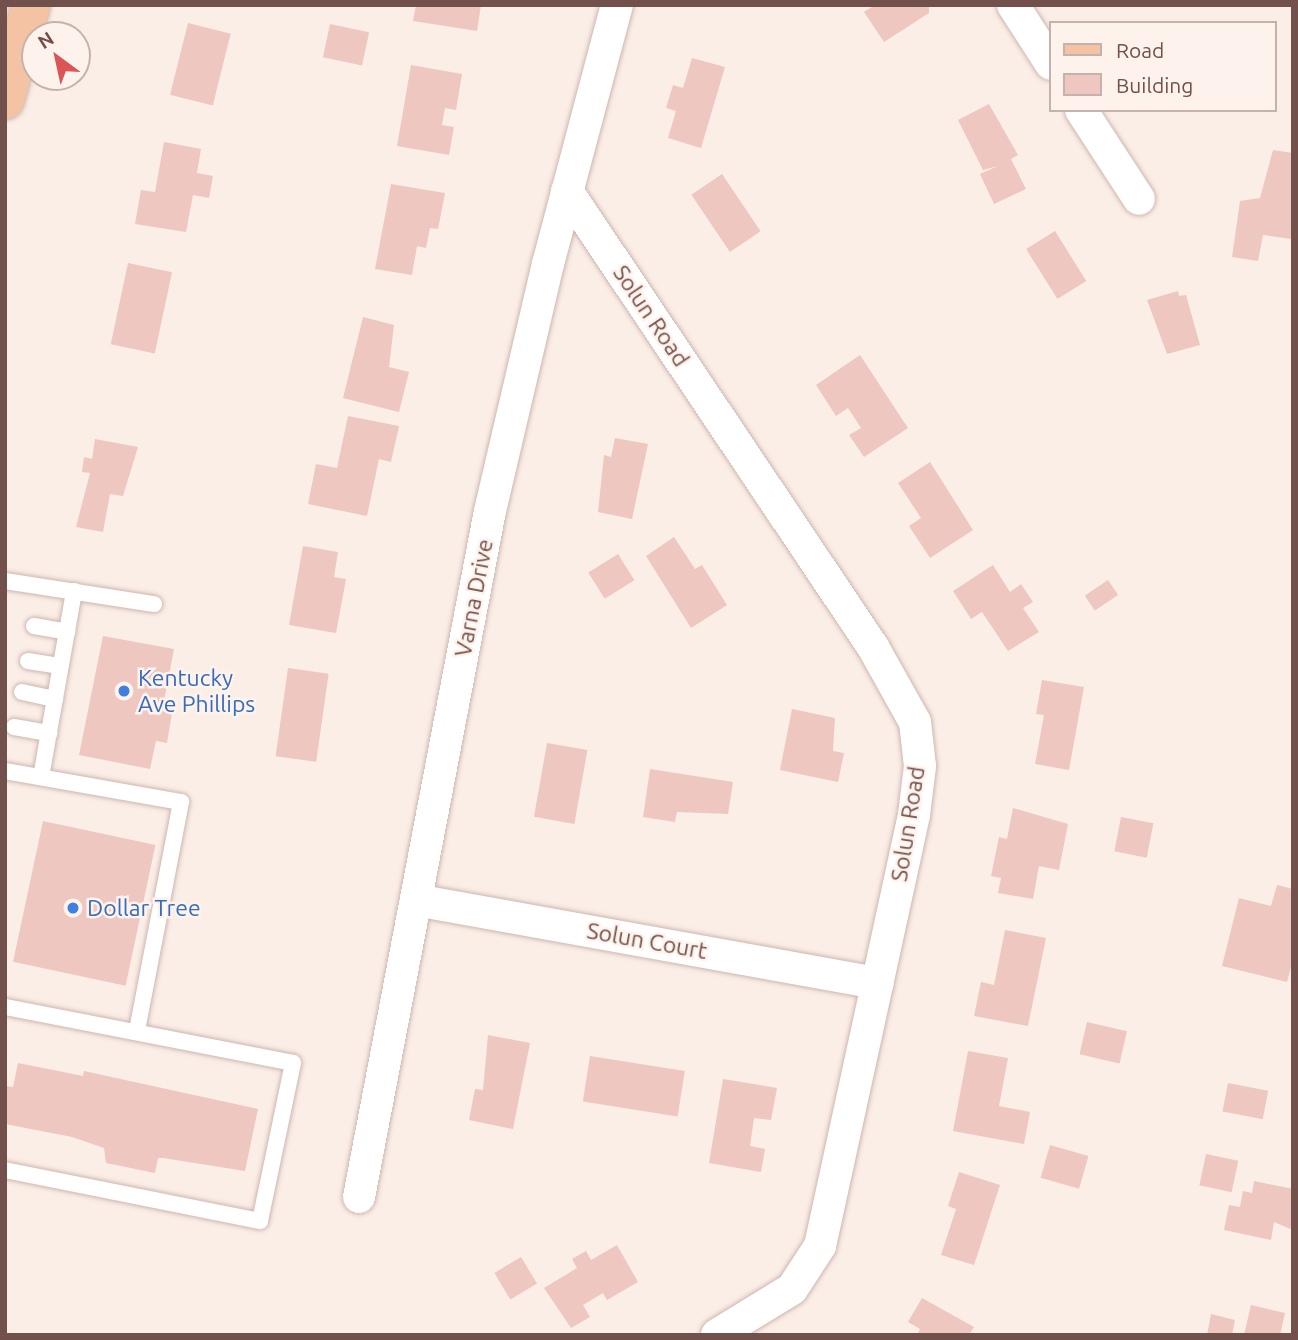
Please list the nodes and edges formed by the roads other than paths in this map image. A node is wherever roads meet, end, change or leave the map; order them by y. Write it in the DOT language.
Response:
graph roads {
  1 [pos="31,5"];
  2 [pos="617,5"];
  3 [pos="1013,5"];
  4 [pos="1050,62"];
  5 [pos="5,100"];
  6 [pos="1082,112"];
  7 [pos="567,191"];
  8 [pos="1139,199"];
  9 [pos="5,581"];
  10 [pos="74,591"];
  11 [pos="154,604"];
  12 [pos="34,626"];
  13 [pos="67,632"];
  14 [pos="28,660"];
  15 [pos="61,666"];
  16 [pos="22,692"];
  17 [pos="55,699"];
  18 [pos="14,727"];
  19 [pos="49,733"];
  20 [pos="5,771"];
  21 [pos="41,777"];
  22 [pos="416,900"];
  23 [pos="878,983"];
  24 [pos="5,1007"];
  25 [pos="137,1031"];
  26 [pos="5,1170"];
  27 [pos="359,1197"];
  28 [pos="717,1335"];
  1 -- 5 [label="main road"];
  2 -- 7 [label="street, Varna Drive"];
  3 -- 4 [label="street"];
  6 -- 8 [label="street"];
  7 -- 22 [label="street, Varna Drive"];
  7 -- 23 [label="street, Solun Road"];
  9 -- 10 [label="lane"];
  10 -- 11 [label="lane"];
  10 -- 13 [label="lane"];
  12 -- 13 [label="lane"];
  13 -- 15 [label="lane"];
  14 -- 15 [label="lane"];
  15 -- 17 [label="lane"];
  16 -- 17 [label="lane"];
  17 -- 19 [label="lane"];
  18 -- 19 [label="lane"];
  19 -- 21 [label="lane"];
  20 -- 21 [label="lane"];
  21 -- 25 [label="lane"];
  22 -- 23 [label="street, Solun Court"];
  22 -- 27 [label="street, Varna Drive"];
  23 -- 28 [label="street, Solun Road"];
  24 -- 25 [label="lane"];
  25 -- 26 [label="lane"];
}
